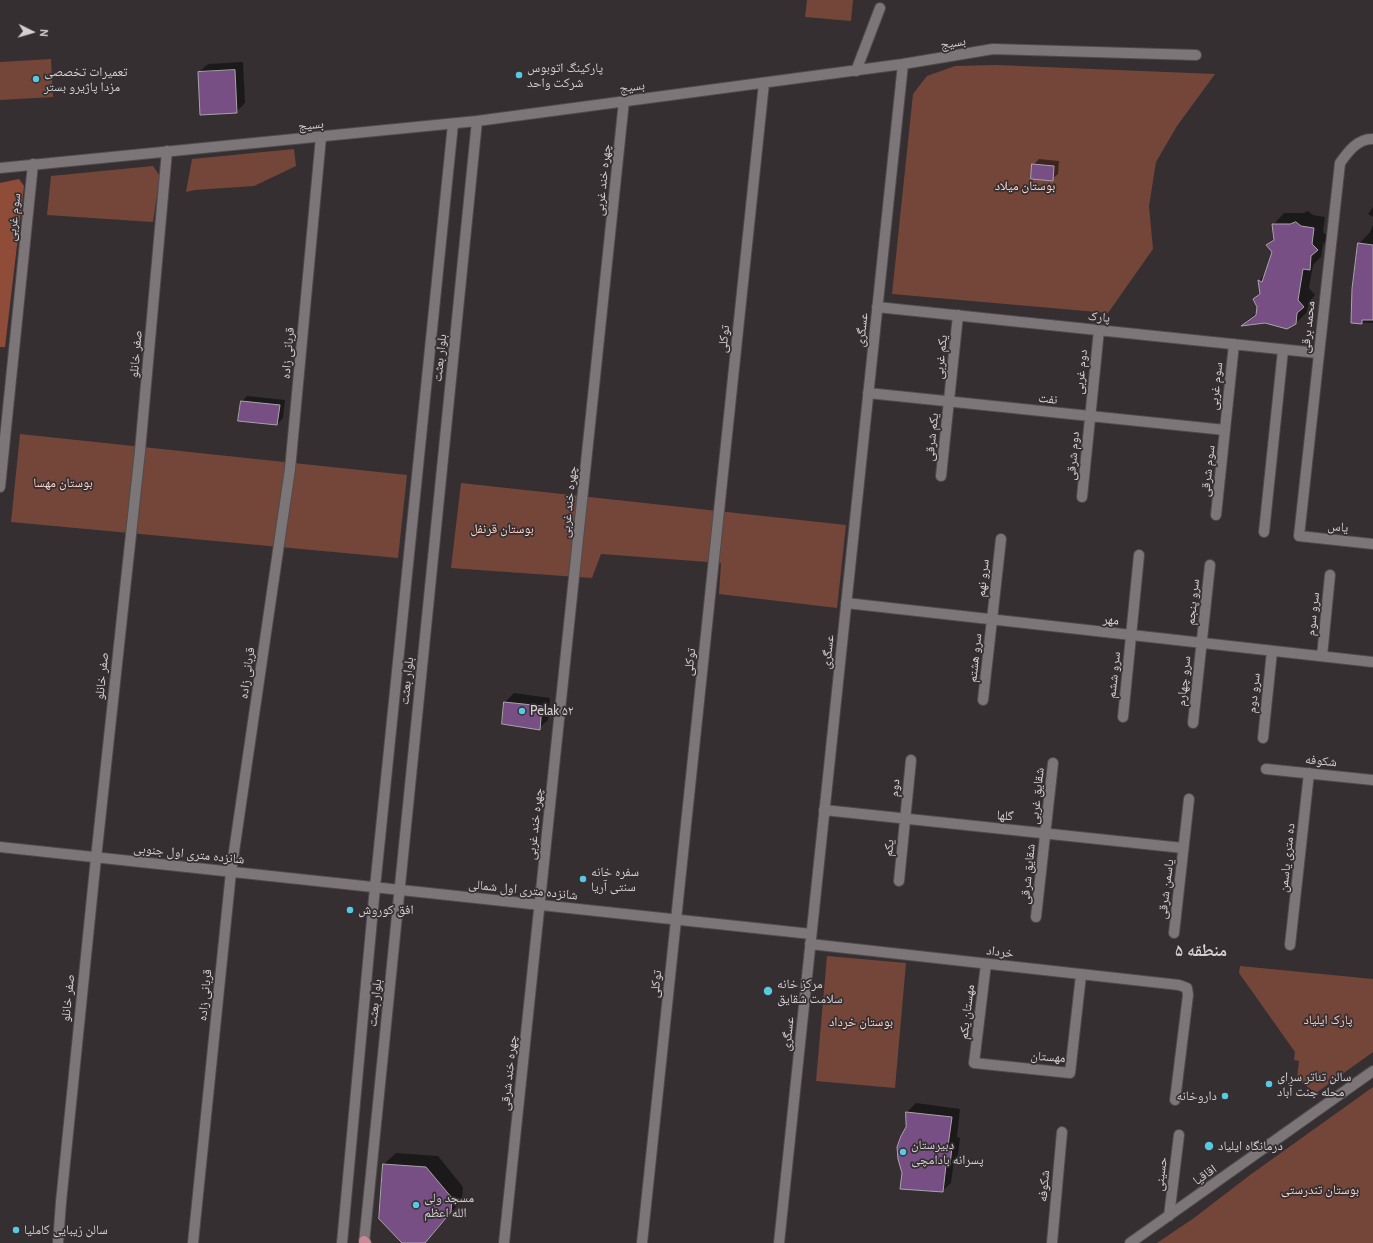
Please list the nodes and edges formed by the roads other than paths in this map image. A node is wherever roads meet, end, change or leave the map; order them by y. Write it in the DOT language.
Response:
graph roads {
  1 [pos="880,8"];
  2 [pos="1196,55"];
  3 [pos="902,64"];
  4 [pos="856,70"];
  5 [pos="764,83"];
  6 [pos="624,101"];
  7 [pos="477,121"];
  8 [pos="453,124"];
  9 [pos="322,137"];
  10 [pos="1373,139"];
  11 [pos="167,151"];
  12 [pos="33,164"];
  13 [pos="0,168"];
  14 [pos="877,307"];
  15 [pos="958,315"];
  16 [pos="1098,330"];
  17 [pos="1234,344"];
  18 [pos="1283,350"];
  19 [pos="1318,353"];
  20 [pos="868,393"];
  21 [pos="949,401"];
  22 [pos="1090,416"];
  23 [pos="1225,430"];
  24 [pos="941,476"];
  25 [pos="0,487"];
  26 [pos="1082,497"];
  27 [pos="1216,515"];
  28 [pos="1264,532"];
  29 [pos="1299,536"];
  30 [pos="1001,539"];
  31 [pos="1373,544"];
  32 [pos="1139,555"];
  33 [pos="1210,565"];
  34 [pos="1330,575"];
  35 [pos="846,603"];
  36 [pos="992,619"];
  37 [pos="1131,635"];
  38 [pos="1202,643"];
  39 [pos="1272,651"];
  40 [pos="1322,656"];
  41 [pos="1373,662"];
  42 [pos="983,700"];
  43 [pos="1122,717"];
  44 [pos="1193,723"];
  45 [pos="1263,738"];
  46 [pos="911,760"];
  47 [pos="1054,763"];
  48 [pos="1266,769"];
  49 [pos="1309,773"];
  50 [pos="1373,780"];
  51 [pos="1189,799"];
  52 [pos="824,810"];
  53 [pos="905,818"];
  54 [pos="1046,833"];
  55 [pos="0,847"];
  56 [pos="1183,848"];
  57 [pos="96,858"];
  58 [pos="231,872"];
  59 [pos="899,880"];
  60 [pos="374,887"];
  61 [pos="399,890"];
  62 [pos="540,905"];
  63 [pos="1036,917"];
  64 [pos="676,920"];
  65 [pos="1174,933"];
  66 [pos="811,934"];
  67 [pos="810,944"];
  68 [pos="1290,945"];
  69 [pos="986,964"];
  70 [pos="1081,975"];
  71 [pos="974,1063"];
  72 [pos="1373,1071"];
  73 [pos="1175,1100"];
  74 [pos="1062,1132"];
  75 [pos="1179,1135"];
  76 [pos="1169,1216"];
  77 [pos="365,1242"];
  78 [pos="58,1243"];
  79 [pos="194,1243"];
  80 [pos="342,1243"];
  81 [pos="504,1243"];
  82 [pos="642,1243"];
  83 [pos="779,1243"];
  84 [pos="1052,1243"];
  85 [pos="1130,1243"];
  1 -- 4 [label="street"];
  2 -- 3 [label="street, بسیج"];
  3 -- 4 [label="street, بسیج"];
  3 -- 14 [label="street, عسگری"];
  4 -- 5 [label="street, بسیج"];
  5 -- 6 [label="street, بسیج"];
  5 -- 64 [label="street, توکلی"];
  6 -- 7 [label="street, بسیج"];
  6 -- 62 [label="street, چهره خند غربی"];
  7 -- 8 [label="street, بسیج"];
  7 -- 61 [label="street, بلوار بعثت"];
  8 -- 9 [label="street, بسیج"];
  8 -- 60 [label="street, بلوار بعثت"];
  9 -- 11 [label="street, بسیج"];
  9 -- 58 [label="street, قربانی زاده"];
  10 -- 19 [label="street, محمد برقی"];
  11 -- 12 [label="street, بسیج"];
  11 -- 57 [label="street, صفر خانلو"];
  12 -- 13 [label="street, بسیج"];
  12 -- 25 [label="street, سوم غربی"];
  14 -- 15 [label="street, پارک"];
  14 -- 20 [label="street, عسگری"];
  15 -- 16 [label="street, پارک"];
  15 -- 21 [label="street, یکم غربی"];
  16 -- 17 [label="street, پارک"];
  16 -- 22 [label="street, دوم غربی"];
  17 -- 18 [label="street, پارک"];
  17 -- 23 [label="street, سوم غربی"];
  18 -- 19 [label="street, پارک"];
  18 -- 28 [label="street, محمد برقی"];
  19 -- 29 [label="street, محمد برقی"];
  20 -- 21 [label="street, نفت"];
  20 -- 35 [label="street, عسگری"];
  21 -- 22 [label="street, نفت"];
  21 -- 24 [label="street, یکم شرقی"];
  22 -- 23 [label="street, نفت"];
  22 -- 26 [label="street, دوم شرقی"];
  23 -- 27 [label="street, سوم شرقی"];
  29 -- 31 [label="street, یاس"];
  30 -- 36 [label="street, سرو نهم"];
  32 -- 37 [label="street, سرو ششم"];
  33 -- 38 [label="street, سرو پنجم"];
  34 -- 40 [label="street, سرو سوم"];
  35 -- 36 [label="street, مهر"];
  35 -- 52 [label="street, عسگری"];
  36 -- 37 [label="street, مهر"];
  36 -- 42 [label="street, سرو هشتم"];
  37 -- 38 [label="street, مهر"];
  37 -- 43 [label="street, سرو ششم"];
  38 -- 39 [label="street, مهر"];
  38 -- 44 [label="street, سرو چهارم"];
  39 -- 40 [label="street, مهر"];
  39 -- 45 [label="street, سرو دوم"];
  40 -- 41 [label="street, مهر"];
  46 -- 53 [label="street, دوم"];
  47 -- 54 [label="street, شقایق غربی"];
  48 -- 49 [label="street, شکوفه"];
  49 -- 50 [label="street, شکوفه"];
  49 -- 68 [label="street, ده متری یاسمن"];
  51 -- 56 [label="street, یاسمن شرقی"];
  52 -- 53 [label="street, گلها"];
  52 -- 66 [label="street, عسگری"];
  53 -- 54 [label="street, گلها"];
  53 -- 59 [label="street, یکم"];
  54 -- 56 [label="street, گلها"];
  54 -- 63 [label="street, شقایق شرقی"];
  55 -- 57 [label="street, شانزده متری اول جنوبی"];
  56 -- 65 [label="street, یاسمن شرقی"];
  57 -- 58 [label="street, شانزده متری اول جنوبی"];
  57 -- 78 [label="street, صفر خانلو"];
  58 -- 60 [label="street, شانزده متری اول جنوبی"];
  58 -- 79 [label="street, قربانی زاده"];
  60 -- 61 [label="street, شانزده متری اول جنوبی"];
  60 -- 80 [label="street, بلوار بعثت"];
  61 -- 62 [label="street, شانزده متری اول شمالی"];
  61 -- 77 [label="street, بلوار بعثت"];
  62 -- 64 [label="street, شانزده متری اول شمالی"];
  62 -- 81 [label="street, چهره خند شرقی"];
  64 -- 66 [label="street, شانزده متری اول شمالی"];
  64 -- 82 [label="street, توکلی"];
  66 -- 67 [label="street, عسگری"];
  67 -- 69 [label="street, خرداد"];
  67 -- 83 [label="street, عسگری"];
  69 -- 70 [label="street, خرداد"];
  69 -- 71 [label="street, مهستان یکم"];
  70 -- 71 [label="street, مهستان"];
  70 -- 73 [label="street, خرداد"];
  72 -- 76 [label="street, اقاقیا"];
  74 -- 84 [label="street, شکوفه"];
  75 -- 76 [label="street, حسینی"];
  76 -- 85 [label="street, اقاقیا"];
}
